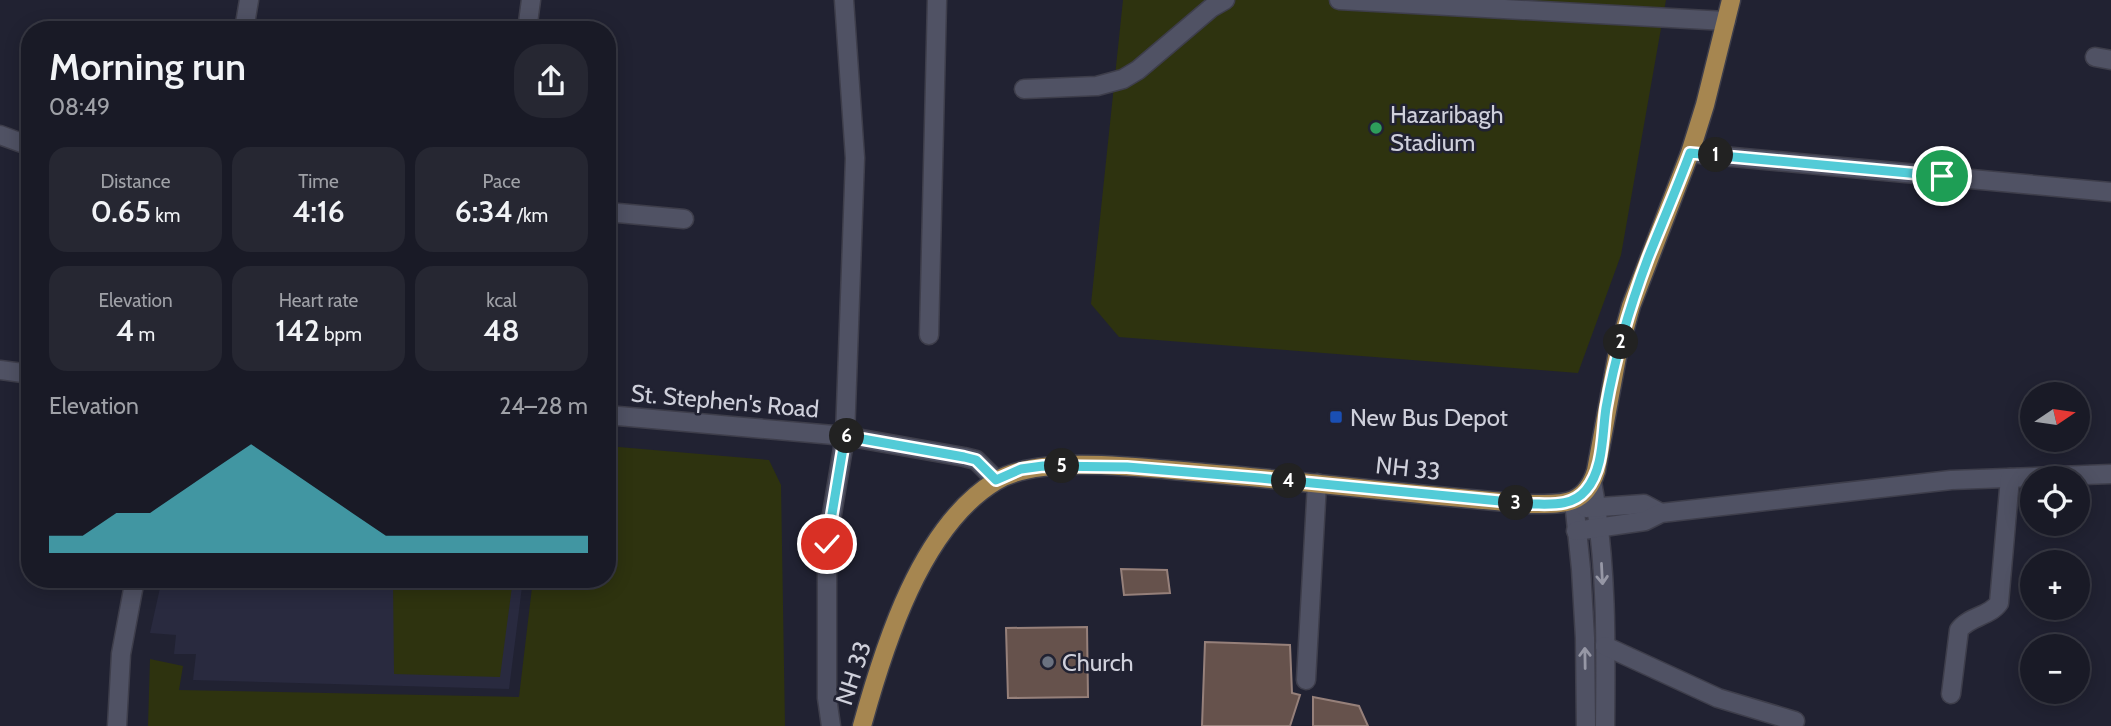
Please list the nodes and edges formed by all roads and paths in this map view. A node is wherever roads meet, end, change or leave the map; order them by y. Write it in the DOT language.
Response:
graph roads {
  1 [pos="249,0"];
  2 [pos="531,0"];
  3 [pos="844,0"];
  4 [pos="937,0"];
  5 [pos="1225,0"];
  6 [pos="1339,0"];
  7 [pos="1731,0"];
  8 [pos="246,21"];
  9 [pos="528,21"];
  10 [pos="1726,21"];
  11 [pos="1024,89"];
  12 [pos="0,135"];
  13 [pos="21,143"];
  14 [pos="1690,153"];
  15 [pos="2111,192"];
  16 [pos="616,213"];
  17 [pos="684,219"];
  18 [pos="929,335"];
  19 [pos="0,370"];
  20 [pos="21,373"];
  21 [pos="616,416"];
  22 [pos="845,436"];
  23 [pos="2111,474"];
  24 [pos="2010,478"];
  25 [pos="996,480"];
  26 [pos="1592,482"];
  27 [pos="1317,483"];
  28 [pos="1574,505"];
  29 [pos="1597,507"];
  30 [pos="1661,513"];
  31 [pos="1599,528"];
  32 [pos="1576,531"];
  33 [pos="133,588"];
  34 [pos="1605,646"];
  35 [pos="1306,680"];
  36 [pos="1951,694"];
  37 [pos="1795,721"];
  38 [pos="117,726"];
  39 [pos="831,726"];
  40 [pos="862,726"];
  41 [pos="1586,726"];
  42 [pos="1605,726"];
  1 -- 8 [label="street"];
  2 -- 9 [label="street"];
  3 -- 22 [label="street"];
  4 -- 18 [label="street"];
  5 -- 11 [label="street"];
  6 -- 10 [label="street"];
  7 -- 10 [label="main road"];
  10 -- 14 [label="main road"];
  12 -- 13 [label="street"];
  14 -- 15 [label="street"];
  14 -- 26 [label="main road"];
  16 -- 17 [label="street"];
  19 -- 20 [label="street"];
  21 -- 22 [label="street, St. Stephen's Road"];
  22 -- 25 [label="street, St. Stephen's Road"];
  22 -- 39 [label="street"];
  23 -- 24 [label="street"];
  24 -- 30 [label="street"];
  24 -- 36 [label="street"];
  25 -- 27 [label="main road, NH 33"];
  25 -- 40 [label="main road, NH 33"];
  26 -- 28 [label="main road"];
  26 -- 29 [label="street"];
  27 -- 28 [label="main road, NH 33"];
  27 -- 35 [label="street"];
  28 -- 29 [label="street"];
  28 -- 32 [label="street"];
  29 -- 30 [label="street"];
  29 -- 31 [label="street"];
  30 -- 31 [label="street"];
  31 -- 32 [label="street"];
  31 -- 34 [label="street, one-way"];
  41 -- 32 [label="street, one-way"];
  33 -- 38 [label="street"];
  34 -- 37 [label="street"];
  34 -- 42 [label="street"];
}
